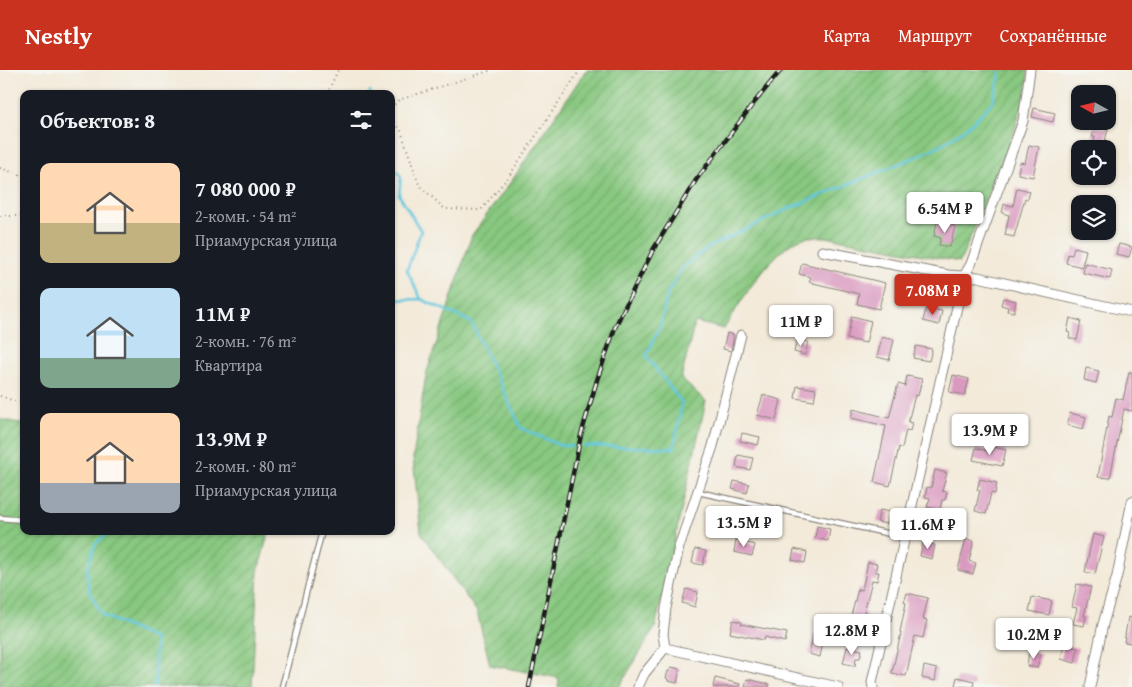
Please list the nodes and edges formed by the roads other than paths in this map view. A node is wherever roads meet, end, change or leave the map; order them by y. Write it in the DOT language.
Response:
graph roads {
  1 [pos="1030,70"];
  2 [pos="822,250"];
  3 [pos="964,276"];
  4 [pos="1132,312"];
  5 [pos="741,335"];
  6 [pos="696,492"];
  7 [pos="1132,501"];
  8 [pos="0,518"];
  9 [pos="20,520"];
  10 [pos="321,535"];
  11 [pos="904,537"];
  12 [pos="665,648"];
  13 [pos="282,687"];
  14 [pos="638,687"];
  15 [pos="838,687"];
  16 [pos="873,687"];
  17 [pos="1090,687"];
  1 -- 3 [label="street"];
  2 -- 3 [label="street"];
  3 -- 4 [label="street"];
  3 -- 11 [label="street"];
  5 -- 6 [label="street"];
  6 -- 11 [label="lane"];
  6 -- 12 [label="street"];
  7 -- 17 [label="street"];
  8 -- 9 [label="lane"];
  10 -- 13 [label="lane"];
  11 -- 16 [label="street"];
  12 -- 14 [label="street"];
  12 -- 15 [label="street"];
}
